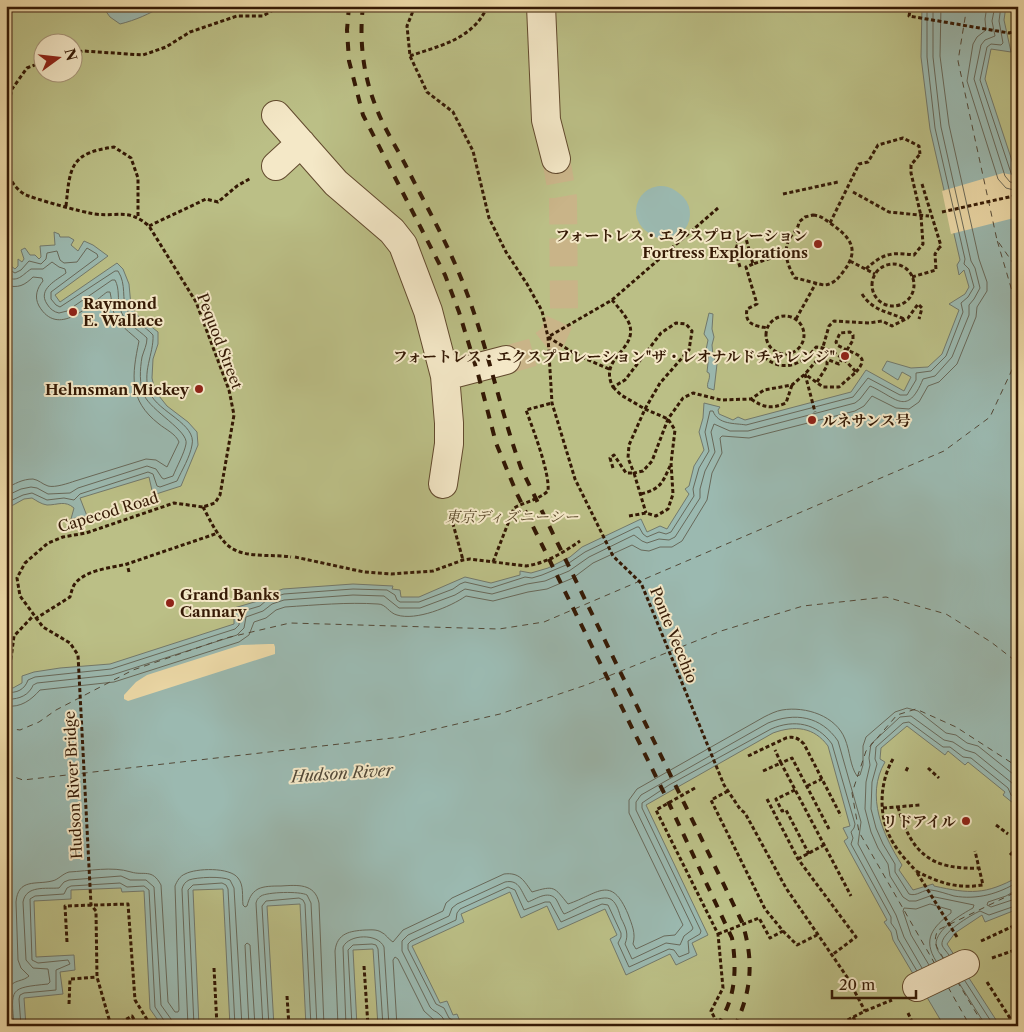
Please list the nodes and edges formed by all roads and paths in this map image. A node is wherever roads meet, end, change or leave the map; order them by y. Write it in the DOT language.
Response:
graph roads {
  1 [pos="280,6"];
  2 [pos="415,6"];
  3 [pos="488,6"];
  4 [pos="542,6"];
  5 [pos="910,6"];
  6 [pos="1018,30"];
  7 [pos="82,51"];
  8 [pos="410,56"];
  9 [pos="32,66"];
  10 [pos="6,115"];
  11 [pos="276,116"];
  12 [pos="301,143"];
  13 [pos="556,159"];
  14 [pos="6,170"];
  15 [pos="264,171"];
  16 [pos="11,182"];
  17 [pos="838,182"];
  18 [pos="922,184"];
  19 [pos="6,186"];
  20 [pos="853,192"];
  21 [pos="783,194"];
  22 [pos="1018,195"];
  23 [pos="66,206"];
  24 [pos="718,208"];
  25 [pos="942,212"];
  26 [pos="921,216"];
  27 [pos="929,216"];
  28 [pos="138,217"];
  29 [pos="830,223"];
  30 [pos="149,226"];
  31 [pos="786,253"];
  32 [pos="850,261"];
  33 [pos="753,264"];
  34 [pos="740,267"];
  35 [pos="866,269"];
  36 [pos="875,274"];
  37 [pos="912,277"];
  38 [pos="816,283"];
  39 [pos="862,294"];
  40 [pos="612,300"];
  41 [pos="796,319"];
  42 [pos="919,319"];
  43 [pos="904,320"];
  44 [pos="768,328"];
  45 [pos="548,337"];
  46 [pos="823,348"];
  47 [pos="847,350"];
  48 [pos="760,352"];
  49 [pos="842,358"];
  50 [pos="506,360"];
  51 [pos="609,369"];
  52 [pos="856,372"];
  53 [pos="805,374"];
  54 [pos="444,376"];
  55 [pos="817,382"];
  56 [pos="792,385"];
  57 [pos="613,387"];
  58 [pos="752,399"];
  59 [pos="552,403"];
  60 [pos="645,409"];
  61 [pos="814,412"];
  62 [pos="668,420"];
  63 [pos="671,463"];
  64 [pos="613,468"];
  65 [pos="634,473"];
  66 [pos="443,484"];
  67 [pos="641,494"];
  68 [pos="204,507"];
  69 [pos="646,513"];
  70 [pos="630,516"];
  71 [pos="218,533"];
  72 [pos="580,540"];
  73 [pos="463,560"];
  74 [pos="493,562"];
  75 [pos="126,564"];
  76 [pos="129,572"];
  77 [pos="34,617"];
  78 [pos="78,655"];
  79 [pos="10,666"];
  80 [pos="775,750"];
  81 [pos="748,756"];
  82 [pos="893,758"];
  83 [pos="781,763"];
  84 [pos="908,767"];
  85 [pos="928,768"];
  86 [pos="763,771"];
  87 [pos="906,771"];
  88 [pos="939,778"];
  89 [pos="822,779"];
  90 [pos="807,786"];
  91 [pos="695,788"];
  92 [pos="795,790"];
  93 [pos="728,791"];
  94 [pos="767,799"];
  95 [pos="920,805"];
  96 [pos="898,807"];
  97 [pos="883,808"];
  98 [pos="840,816"];
  99 [pos="996,825"];
  100 [pos="829,829"];
  101 [pos="1008,834"];
  102 [pos="824,845"];
  103 [pos="975,851"];
  104 [pos="809,854"];
  105 [pos="798,859"];
  106 [pos="979,868"];
  107 [pos="916,871"];
  108 [pos="851,896"];
  109 [pos="91,905"];
  110 [pos="1018,924"];
  111 [pos="783,931"];
  112 [pos="718,934"];
  113 [pos="817,936"];
  114 [pos="982,941"];
  115 [pos="67,942"];
  116 [pos="962,952"];
  117 [pos="832,955"];
  118 [pos="364,966"];
  119 [pos="214,968"];
  120 [pos="97,977"];
  121 [pos="987,982"];
  122 [pos="917,987"];
  123 [pos="287,996"];
  124 [pos="70,1004"];
  125 [pos="865,1011"];
  126 [pos="853,1017"];
  127 [pos="110,1026"];
  128 [pos="115,1026"];
  129 [pos="138,1026"];
  130 [pos="151,1026"];
  131 [pos="217,1026"];
  132 [pos="289,1026"];
  133 [pos="368,1026"];
  134 [pos="719,1026"];
  135 [pos="836,1026"];
  136 [pos="858,1026"];
  137 [pos="1015,1026"];
  1 -- 7 [label="path"];
  2 -- 8 [label="path, Ponte Vecchio"];
  3 -- 8 [label="path"];
  4 -- 13 [label="street"];
  5 -- 6 [label="path"];
  8 -- 45 [label="path, Ponte Vecchio"];
  9 -- 10 [label="path"];
  11 -- 12 [label="street"];
  12 -- 15 [label="street"];
  12 -- 54 [label="street"];
  14 -- 16 [label="path"];
  15 -- 30 [label="path"];
  16 -- 19 [label="path"];
  16 -- 23 [label="path"];
  17 -- 21 [label="path"];
  18 -- 37 [label="path, bridge"];
  20 -- 26 [label="path"];
  22 -- 25 [label="path"];
  23 -- 28 [label="path"];
  23 -- 28 [label="path"];
  24 -- 40 [label="path"];
  26 -- 27 [label="path"];
  26 -- 29 [label="path, bridge"];
  26 -- 35 [label="path"];
  28 -- 30 [label="path, Pequod Street"];
  29 -- 31 [label="path"];
  29 -- 32 [label="path"];
  30 -- 68 [label="path, Pequod Street"];
  31 -- 33 [label="path"];
  31 -- 38 [label="path"];
  32 -- 35 [label="path"];
  32 -- 38 [label="path"];
  33 -- 34 [label="path"];
  33 -- 44 [label="path"];
  35 -- 36 [label="path"];
  36 -- 37 [label="path"];
  36 -- 37 [label="path"];
  38 -- 41 [label="path"];
  39 -- 43 [label="path"];
  40 -- 45 [label="path"];
  40 -- 51 [label="path"];
  41 -- 44 [label="path"];
  41 -- 44 [label="path"];
  42 -- 43 [label="path"];
  43 -- 46 [label="path"];
  45 -- 51 [label="path"];
  45 -- 59 [label="path, Ponte Vecchio"];
  46 -- 48 [label="path"];
  46 -- 49 [label="path"];
  46 -- 53 [label="path"];
  47 -- 47 [label="path"];
  47 -- 49 [label="path"];
  47 -- 52 [label="path"];
  49 -- 52 [label="path"];
  49 -- 55 [label="path"];
  50 -- 54 [label="street"];
  51 -- 57 [label="path"];
  52 -- 55 [label="path"];
  53 -- 55 [label="path"];
  53 -- 56 [label="path"];
  53 -- 61 [label="path"];
  54 -- 66 [label="street"];
  56 -- 58 [label="path"];
  56 -- 58 [label="path"];
  57 -- 60 [label="path"];
  57 -- 60 [label="path"];
  58 -- 62 [label="path"];
  59 -- 74 [label="path"];
  59 -- 93 [label="path, Ponte Vecchio"];
  60 -- 62 [label="path"];
  60 -- 65 [label="path"];
  62 -- 63 [label="path"];
  62 -- 65 [label="path"];
  63 -- 67 [label="path"];
  63 -- 69 [label="path"];
  64 -- 65 [label="path"];
  65 -- 67 [label="path"];
  66 -- 73 [label="path"];
  67 -- 69 [label="path"];
  68 -- 71 [label="path"];
  68 -- 77 [label="path, Capecod Road"];
  69 -- 70 [label="path"];
  71 -- 73 [label="path"];
  71 -- 75 [label="path"];
  72 -- 74 [label="path"];
  73 -- 74 [label="path"];
  75 -- 76 [label="path"];
  75 -- 77 [label="path"];
  77 -- 78 [label="path, Capecod Road"];
  77 -- 79 [label="path"];
  78 -- 109 [label="path, Hudson River Bridge"];
  80 -- 83 [label="path"];
  81 -- 89 [label="path"];
  82 -- 97 [label="path"];
  83 -- 86 [label="path"];
  83 -- 90 [label="path"];
  83 -- 92 [label="path"];
  84 -- 87 [label="path"];
  85 -- 88 [label="path"];
  89 -- 90 [label="path"];
  89 -- 98 [label="path"];
  90 -- 100 [label="path"];
  91 -- 112 [label="path"];
  92 -- 102 [label="path"];
  92 -- 104 [label="path"];
  93 -- 111 [label="path"];
  93 -- 113 [label="path, Ponte Vecchio"];
  94 -- 105 [label="path"];
  95 -- 96 [label="path"];
  96 -- 97 [label="path"];
  96 -- 106 [label="path"];
  97 -- 107 [label="path"];
  99 -- 101 [label="path"];
  102 -- 104 [label="path"];
  102 -- 108 [label="path"];
  103 -- 106 [label="path"];
  104 -- 105 [label="path"];
  105 -- 117 [label="path"];
  106 -- 107 [label="path"];
  107 -- 116 [label="path"];
  109 -- 115 [label="path"];
  109 -- 120 [label="path"];
  109 -- 130 [label="path"];
  110 -- 114 [label="path"];
  111 -- 112 [label="path"];
  111 -- 113 [label="path"];
  112 -- 134 [label="path"];
  113 -- 117 [label="path, Ponte Vecchio"];
  116 -- 122 [label="street"];
  117 -- 125 [label="path, Ponte Vecchio"];
  118 -- 133 [label="path"];
  119 -- 131 [label="path"];
  120 -- 124 [label="path"];
  120 -- 127 [label="path"];
  121 -- 137 [label="path"];
  122 -- 125 [label="path"];
  123 -- 132 [label="path"];
  125 -- 126 [label="path"];
  126 -- 135 [label="path"];
  126 -- 136 [label="path"];
  128 -- 129 [label="path"];
}
